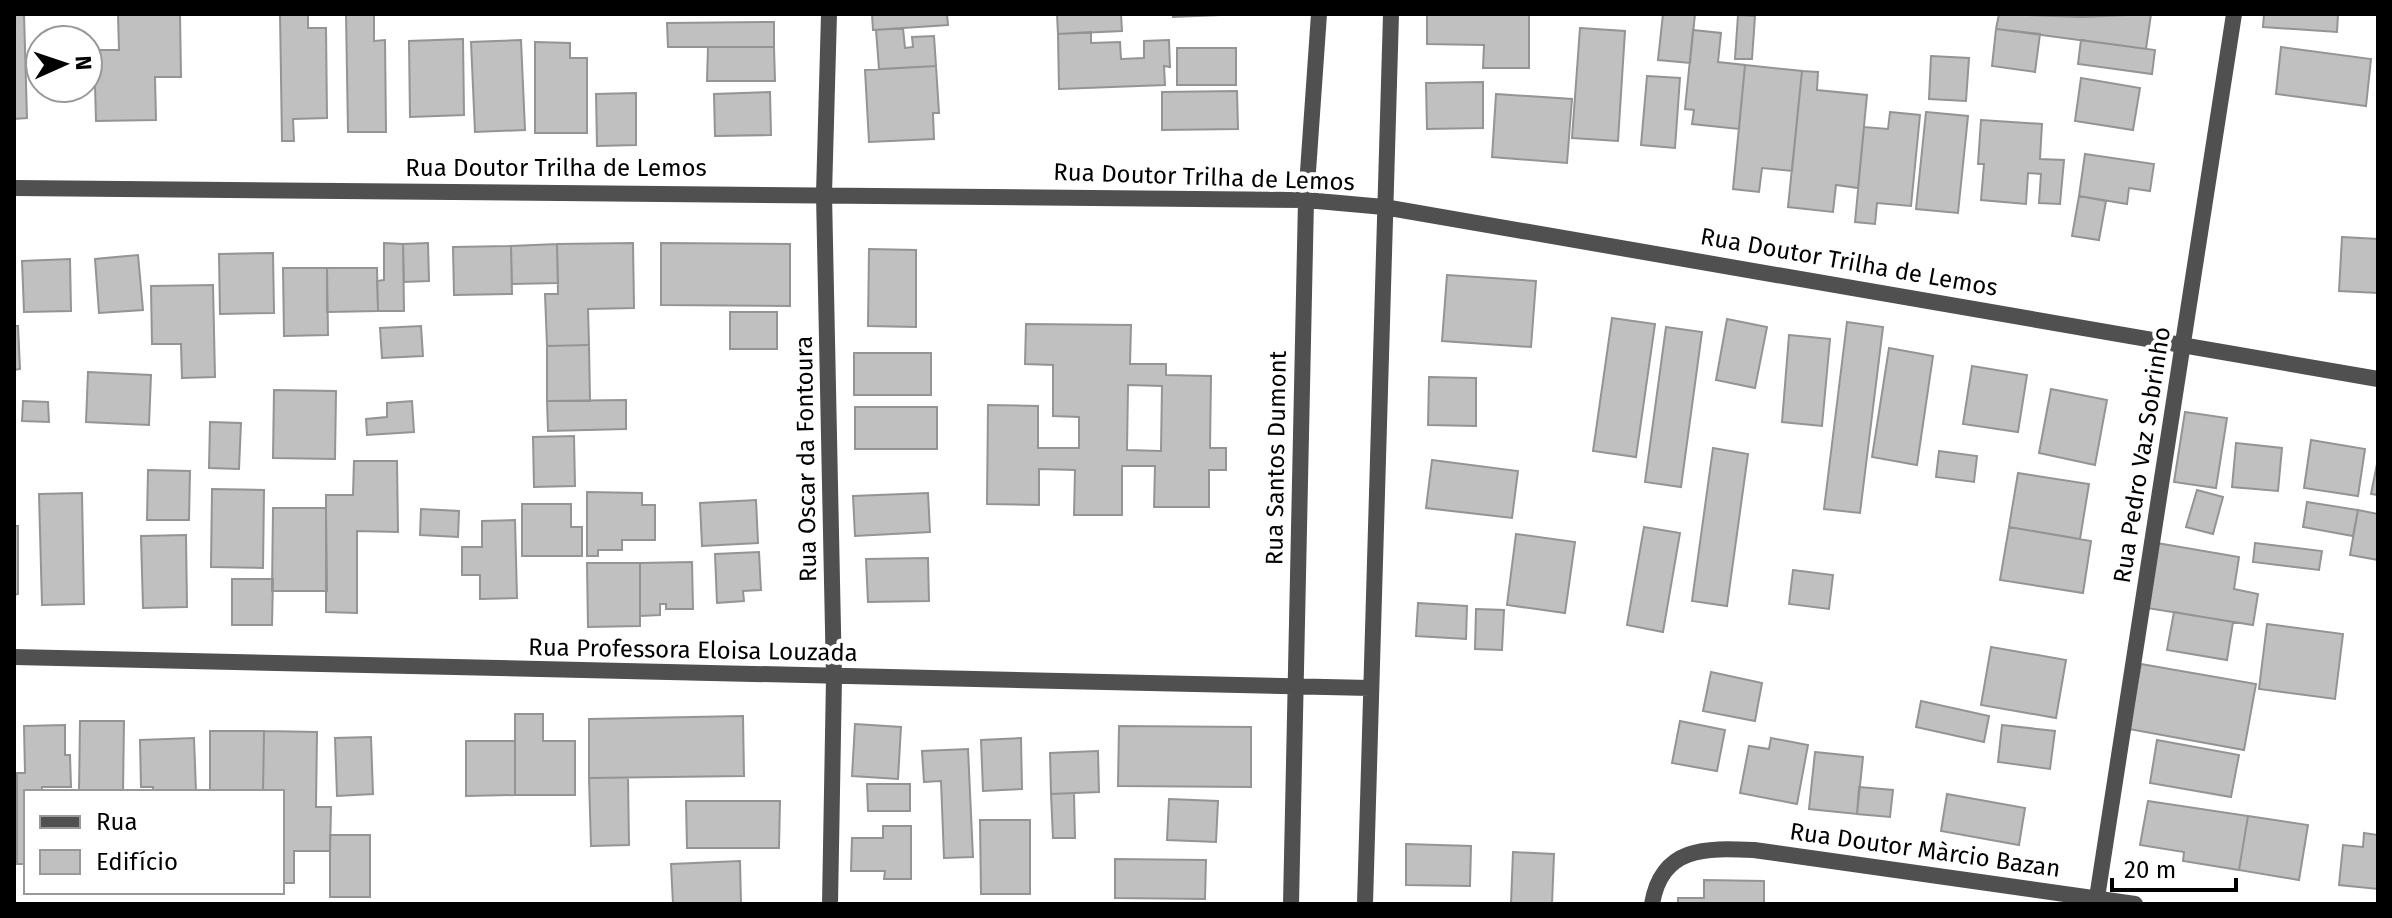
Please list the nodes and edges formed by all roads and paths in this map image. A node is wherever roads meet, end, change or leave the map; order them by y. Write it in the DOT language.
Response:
graph roads {
  1 [pos="829,14"];
  2 [pos="1319,14"];
  3 [pos="1391,14"];
  4 [pos="2234,14"];
  5 [pos="14,188"];
  6 [pos="824,194"];
  7 [pos="1306,200"];
  8 [pos="1384,207"];
  9 [pos="2185,344"];
  10 [pos="2378,379"];
  11 [pos="14,657"];
  12 [pos="834,678"];
  13 [pos="1296,687"];
  14 [pos="1370,688"];
  15 [pos="2096,901"];
  16 [pos="830,904"];
  17 [pos="1291,904"];
  18 [pos="1365,904"];
  19 [pos="1652,904"];
  20 [pos="2135,904"];
  1 -- 6 [label="street, Rua Oscar da Fontoura"];
  2 -- 7 [label="street, Rua Santos Dumont"];
  3 -- 8 [label="street"];
  4 -- 9 [label="street, Rua Pedro Vaz Sobrinho"];
  5 -- 6 [label="street, Rua Doutor Trilha de Lemos"];
  6 -- 7 [label="street, Rua Doutor Trilha de Lemos"];
  6 -- 12 [label="street, Rua Oscar da Fontoura"];
  7 -- 8 [label="street, Rua Doutor Trilha de Lemos"];
  7 -- 13 [label="street, Rua Santos Dumont"];
  8 -- 9 [label="street, Rua Doutor Trilha de Lemos"];
  8 -- 14 [label="street"];
  9 -- 10 [label="street, Rua Doutor Trilha de Lemos"];
  9 -- 15 [label="street, Rua Pedro Vaz Sobrinho"];
  11 -- 12 [label="street, Rua Professora Eloisa Louzada"];
  12 -- 13 [label="street, Rua Professora Eloisa Louzada"];
  12 -- 16 [label="street, Rua Oscar da Fontoura"];
  13 -- 14 [label="street, Rua Professora Eloisa Louzada"];
  13 -- 17 [label="street, Rua Santos Dumont"];
  14 -- 18 [label="street"];
  15 -- 19 [label="street, Rua Doutor Màrcio Bazan"];
  15 -- 20 [label="street, Rua Doutor Màrcio Bazan"];
}
